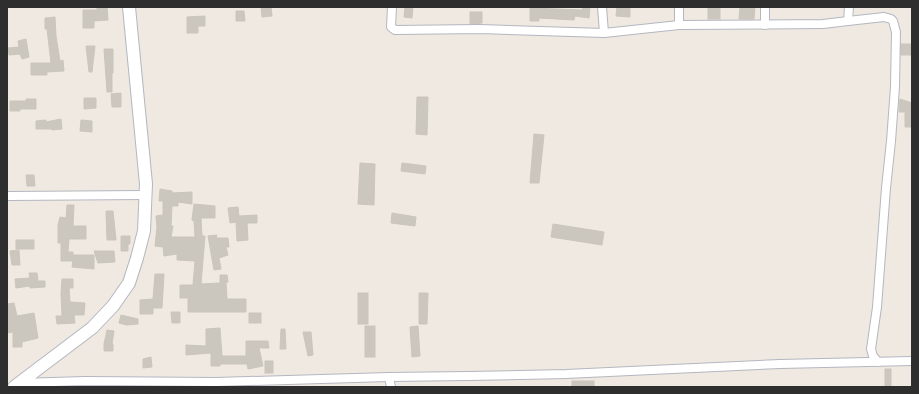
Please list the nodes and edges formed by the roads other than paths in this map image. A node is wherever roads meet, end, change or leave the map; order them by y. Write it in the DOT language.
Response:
graph roads {
  1 [pos="129,7"];
  2 [pos="392,7"];
  3 [pos="602,7"];
  4 [pos="679,7"];
  5 [pos="765,7"];
  6 [pos="849,7"];
  7 [pos="848,21"];
  8 [pos="679,25"];
  9 [pos="765,25"];
  10 [pos="604,33"];
  11 [pos="146,195"];
  12 [pos="7,196"];
  13 [pos="912,361"];
  14 [pos="878,362"];
  15 [pos="389,377"];
  16 [pos="17,385"];
  17 [pos="391,387"];
  1 -- 11 [label="street"];
  2 -- 10 [label="street"];
  3 -- 10 [label="street"];
  4 -- 8 [label="street"];
  5 -- 9 [label="street"];
  6 -- 7 [label="street"];
  7 -- 9 [label="street"];
  7 -- 14 [label="street"];
  8 -- 9 [label="street"];
  8 -- 10 [label="street"];
  11 -- 12 [label="street"];
  11 -- 16 [label="street"];
  13 -- 14 [label="street"];
  14 -- 15 [label="street"];
  15 -- 16 [label="street"];
  15 -- 17 [label="street"];
}
